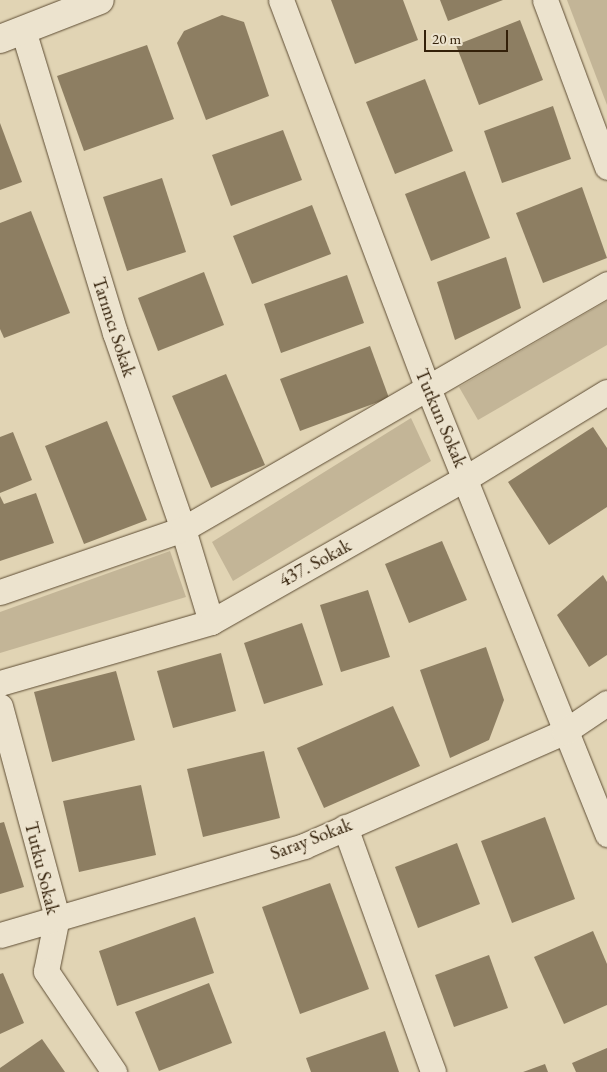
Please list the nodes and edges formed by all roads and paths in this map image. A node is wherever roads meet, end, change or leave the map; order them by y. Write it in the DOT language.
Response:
graph roads {
  1 [pos="100,0"];
  2 [pos="281,0"];
  3 [pos="545,0"];
  4 [pos="11,35"];
  5 [pos="607,167"];
  6 [pos="607,284"];
  7 [pos="428,388"];
  8 [pos="607,392"];
  9 [pos="466,478"];
  10 [pos="183,529"];
  11 [pos="0,592"];
  12 [pos="211,622"];
  13 [pos="0,683"];
  14 [pos="607,704"];
  15 [pos="0,706"];
  16 [pos="564,732"];
  17 [pos="345,827"];
  18 [pos="607,834"];
  19 [pos="57,916"];
  20 [pos="0,935"];
  21 [pos="114,1072"];
  22 [pos="433,1072"];
  1 -- 4 [label="main road"];
  2 -- 7 [label="street, Tutkun Sokak"];
  3 -- 5 [label="street"];
  4 -- 10 [label="street, Tarımcı Sokak"];
  6 -- 7 [label="street"];
  7 -- 9 [label="street, Tutkun Sokak"];
  7 -- 10 [label="street"];
  8 -- 9 [label="street, 437. Sokak"];
  9 -- 12 [label="street, 437. Sokak"];
  9 -- 16 [label="street, Tutkun Sokak"];
  10 -- 11 [label="street"];
  10 -- 12 [label="street, Tarımcı Sokak"];
  12 -- 13 [label="street, 437. Sokak"];
  14 -- 16 [label="street, Saray Sokak"];
  15 -- 19 [label="street, Tutku Sokak"];
  16 -- 17 [label="street, Saray Sokak"];
  16 -- 18 [label="street, Tutkun Sokak"];
  17 -- 19 [label="street, Saray Sokak"];
  17 -- 22 [label="street"];
  19 -- 20 [label="street, Saray Sokak"];
  19 -- 21 [label="street, Tutku Sokak"];
}
